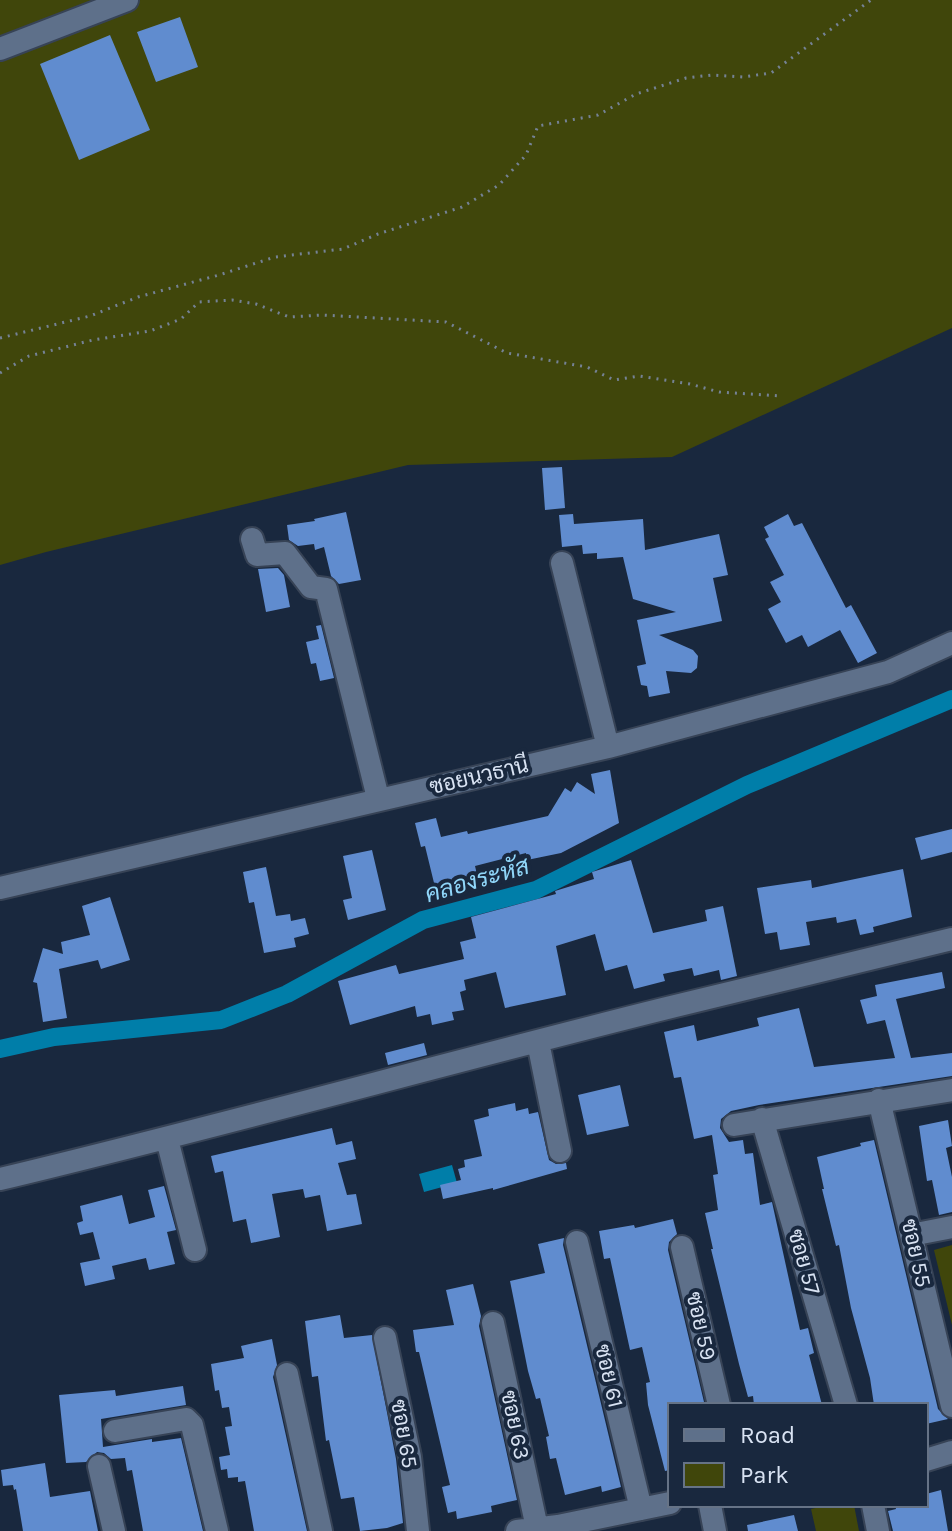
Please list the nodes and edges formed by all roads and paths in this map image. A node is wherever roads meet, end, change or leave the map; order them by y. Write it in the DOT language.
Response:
graph roads {
  1 [pos="127,0"];
  2 [pos="871,0"];
  3 [pos="0,49"];
  4 [pos="0,338"];
  5 [pos="0,373"];
  6 [pos="781,396"];
  7 [pos="252,539"];
  8 [pos="562,563"];
  9 [pos="952,643"];
  10 [pos="608,747"];
  11 [pos="378,798"];
  12 [pos="0,888"];
  13 [pos="952,939"];
  14 [pos="538,1042"];
  15 [pos="952,1090"];
  16 [pos="879,1100"];
  17 [pos="762,1119"];
  18 [pos="734,1125"];
  19 [pos="167,1139"];
  20 [pos="560,1151"];
  21 [pos="0,1179"];
  22 [pos="952,1227"];
  23 [pos="911,1235"];
  24 [pos="577,1242"];
  25 [pos="682,1247"];
  26 [pos="195,1250"];
  27 [pos="493,1323"];
  28 [pos="385,1338"];
  29 [pos="287,1374"];
  30 [pos="719,1403"];
  31 [pos="845,1403"];
  32 [pos="952,1406"];
  33 [pos="115,1431"];
  34 [pos="952,1452"];
  35 [pos="928,1459"];
  36 [pos="99,1466"];
  37 [pos="668,1503"];
  38 [pos="710,1507"];
  39 [pos="873,1507"];
  40 [pos="641,1509"];
  41 [pos="543,1529"];
  42 [pos="114,1531"];
  43 [pos="217,1531"];
  44 [pos="321,1531"];
  45 [pos="418,1531"];
  46 [pos="715,1531"];
  47 [pos="878,1531"];
  1 -- 3 [label="street"];
  2 -- 4 [label="path"];
  5 -- 6 [label="path"];
  7 -- 11 [label="street"];
  8 -- 10 [label="street"];
  9 -- 10 [label="street, ซอยนวธานี"];
  10 -- 11 [label="street, ซอยนวธานี"];
  11 -- 12 [label="street, ซอยนวธานี"];
  13 -- 14 [label="street"];
  14 -- 19 [label="street"];
  14 -- 20 [label="street"];
  15 -- 16 [label="street"];
  16 -- 17 [label="street"];
  16 -- 23 [label="street, ซอย 55"];
  17 -- 18 [label="street"];
  17 -- 31 [label="street, ซอย 57"];
  19 -- 21 [label="street"];
  19 -- 26 [label="street"];
  22 -- 23 [label="street"];
  23 -- 32 [label="street, ซอย 55"];
  24 -- 40 [label="street, ซอย 61"];
  25 -- 30 [label="street, ซอย 59"];
  27 -- 41 [label="street, ซอย 63"];
  28 -- 45 [label="street, ซอย 65"];
  29 -- 44 [label="street"];
  33 -- 43 [label="street"];
  34 -- 35 [label="street"];
  36 -- 42 [label="street"];
  37 -- 40 [label="street"];
  38 -- 46 [label="street"];
  39 -- 47 [label="street"];
  40 -- 41 [label="street"];
}
